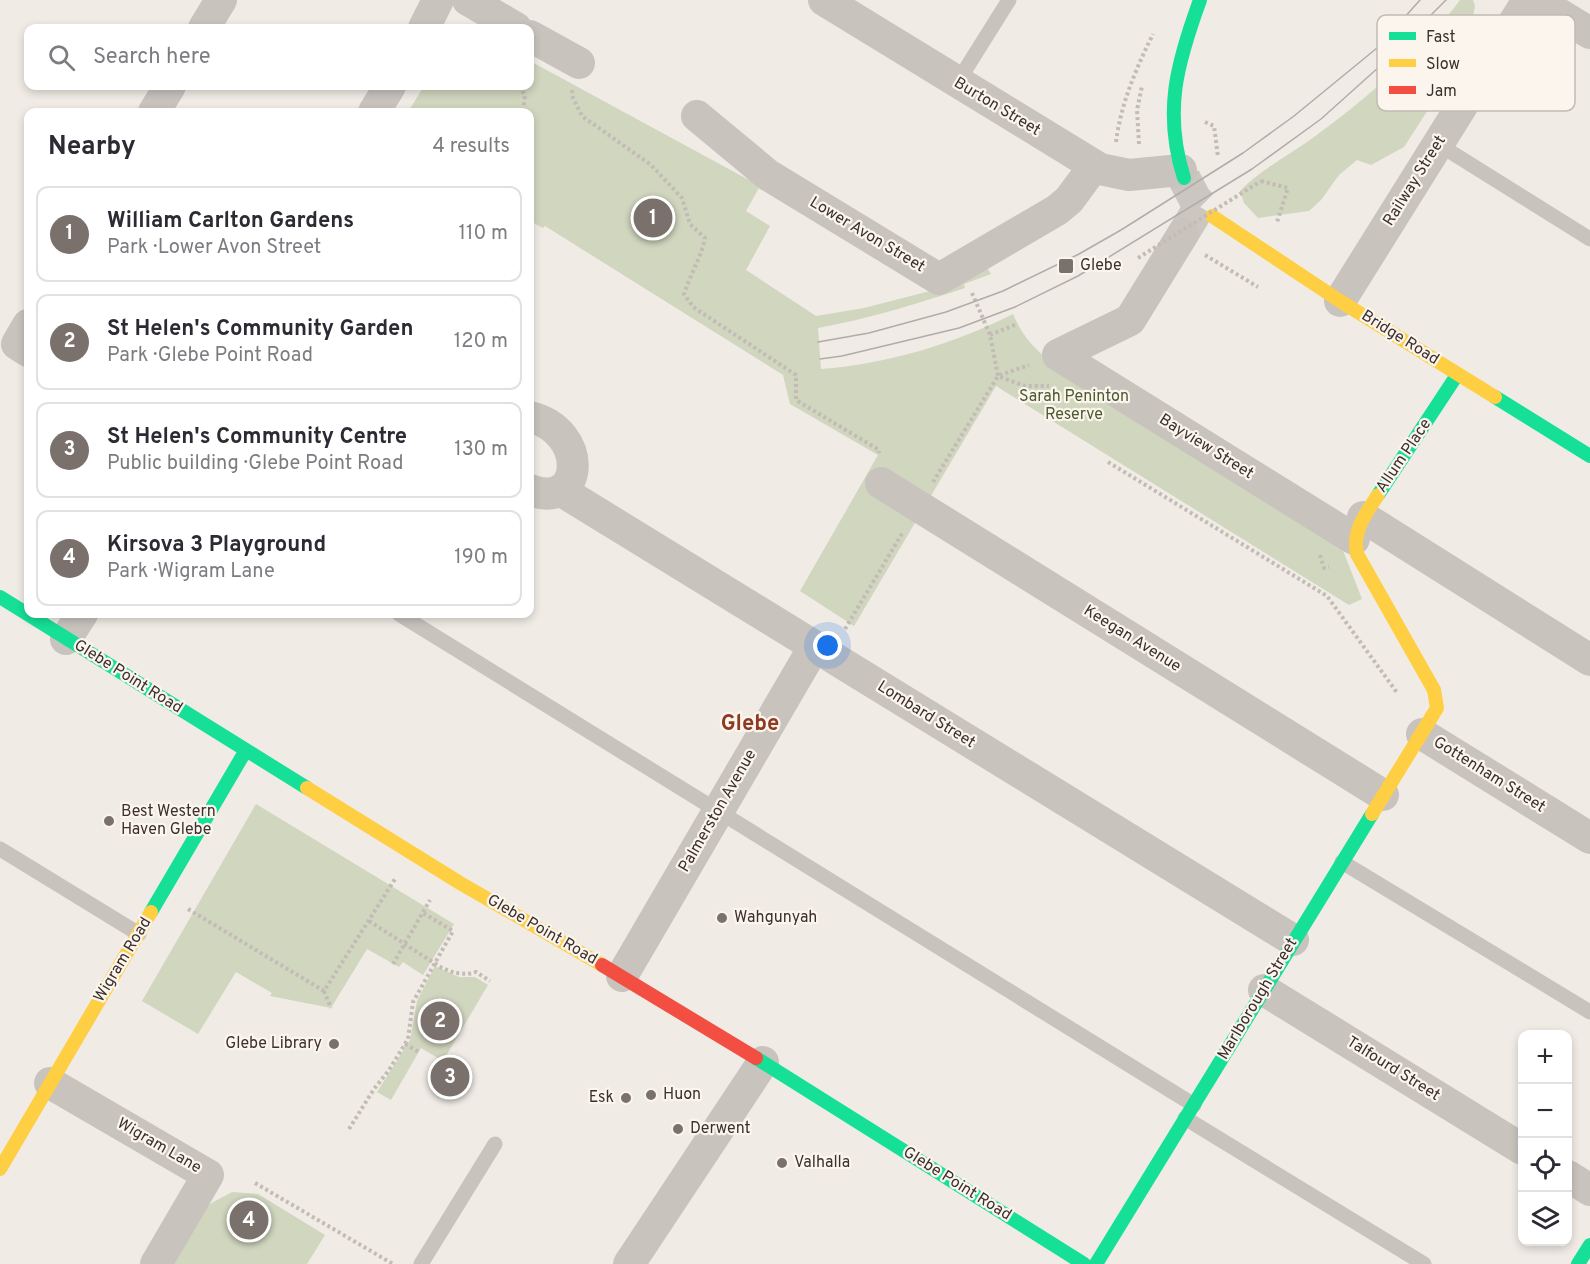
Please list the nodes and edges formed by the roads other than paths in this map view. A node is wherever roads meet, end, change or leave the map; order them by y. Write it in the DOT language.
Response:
graph roads {
  1 [pos="220,0"];
  2 [pos="438,0"];
  3 [pos="468,0"];
  4 [pos="825,0"];
  5 [pos="1009,0"];
  6 [pos="1200,0"];
  7 [pos="1528,0"];
  8 [pos="1536,0"];
  9 [pos="1519,15"];
  10 [pos="1561,15"];
  11 [pos="206,24"];
  12 [pos="426,24"];
  13 [pos="509,24"];
  14 [pos="1575,24"];
  15 [pos="1590,33"];
  16 [pos="534,38"];
  17 [pos="579,63"];
  18 [pos="957,83"];
  19 [pos="168,90"];
  20 [pos="388,90"];
  21 [pos="156,108"];
  22 [pos="376,108"];
  23 [pos="1459,111"];
  24 [pos="697,116"];
  25 [pos="1438,144"];
  26 [pos="1094,166"];
  27 [pos="1182,174"];
  28 [pos="1212,216"];
  29 [pos="1183,234"];
  30 [pos="1590,239"];
  31 [pos="1340,301"];
  32 [pos="24,332"];
  33 [pos="24,348"];
  34 [pos="1457,375"];
  35 [pos="534,418"];
  36 [pos="1590,456"];
  37 [pos="881,483"];
  38 [pos="544,490"];
  39 [pos="1359,528"];
  40 [pos="0,597"];
  41 [pos="24,606"];
  42 [pos="54,618"];
  43 [pos="406,618"];
  44 [pos="74,626"];
  45 [pos="814,647"];
  46 [pos="1590,660"];
  47 [pos="1422,734"];
  48 [pos="246,750"];
  49 [pos="1383,795"];
  50 [pos="718,810"];
  51 [pos="1590,838"];
  52 [pos="0,849"];
  53 [pos="1342,862"];
  54 [pos="139,934"];
  55 [pos="1293,940"];
  56 [pos="622,976"];
  57 [pos="1264,990"];
  58 [pos="1590,1012"];
  59 [pos="763,1062"];
  60 [pos="51,1083"];
  61 [pos="1189,1112"];
  62 [pos="495,1144"];
  63 [pos="1518,1147"];
  64 [pos="0,1168"];
  65 [pos="1572,1179"];
  66 [pos="1590,1190"];
  67 [pos="1590,1245"];
  68 [pos="156,1264"];
  69 [pos="421,1264"];
  70 [pos="629,1264"];
  71 [pos="1084,1264"];
  72 [pos="1096,1264"];
  73 [pos="1424,1264"];
  74 [pos="1578,1264"];
  1 -- 11 [label="street"];
  2 -- 12 [label="street"];
  3 -- 13 [label="street"];
  4 -- 18 [label="street, Burton Street"];
  5 -- 18 [label="lane"];
  6 -- 27 [label="street"];
  7 -- 9 [label="street, Railway Street"];
  8 -- 10 [label="street"];
  14 -- 15 [label="street"];
  16 -- 17 [label="street"];
  18 -- 26 [label="street, Burton Street"];
  19 -- 21 [label="street"];
  20 -- 22 [label="street"];
  23 -- 25 [label="street, Railway Street"];
  24 -- 26 [label="street, Lower Avon Street"];
  25 -- 30 [label="lane"];
  25 -- 31 [label="street, Railway Street"];
  26 -- 27 [label="street, Burton Street"];
  28 -- 31 [label="street, Bridge Road"];
  29 -- 39 [label="street, Bayview Street"];
  31 -- 34 [label="street, Bridge Road"];
  32 -- 33 [label="street"];
  34 -- 36 [label="street, Bridge Road"];
  34 -- 39 [label="street, Allum Place"];
  35 -- 38 [label="street"];
  37 -- 49 [label="street, Keegan Avenue"];
  38 -- 45 [label="street, Lombard Street"];
  39 -- 46 [label="street, Bayview Street"];
  39 -- 47 [label="street, Gottenham Street"];
  40 -- 41 [label="street, Glebe Point Road"];
  42 -- 44 [label="street, Glebe Point Road"];
  43 -- 50 [label="lane"];
  44 -- 48 [label="street, Glebe Point Road"];
  45 -- 50 [label="street, Palmerston Avenue"];
  45 -- 55 [label="street, Lombard Street"];
  47 -- 49 [label="street, Marlborough Street"];
  47 -- 51 [label="street, Gottenham Street"];
  48 -- 54 [label="street, Wigram Road"];
  48 -- 56 [label="street, Glebe Point Road"];
  49 -- 53 [label="street, Marlborough Street"];
  50 -- 56 [label="street, Palmerston Avenue"];
  50 -- 61 [label="lane"];
  52 -- 54 [label="lane"];
  53 -- 55 [label="street, Marlborough Street"];
  53 -- 58 [label="lane"];
  54 -- 60 [label="street, Wigram Road"];
  55 -- 57 [label="street, Marlborough Street"];
  56 -- 59 [label="street, Glebe Point Road"];
  57 -- 61 [label="street, Marlborough Street"];
  57 -- 63 [label="street, Talfourd Street"];
  59 -- 70 [label="street"];
  59 -- 71 [label="street, Glebe Point Road"];
  60 -- 64 [label="street, Wigram Road"];
  60 -- 68 [label="street, Wigram Lane"];
  61 -- 72 [label="street, Marlborough Street"];
  61 -- 73 [label="lane"];
  62 -- 69 [label="lane"];
  65 -- 66 [label="street"];
  67 -- 74 [label="street"];
}
